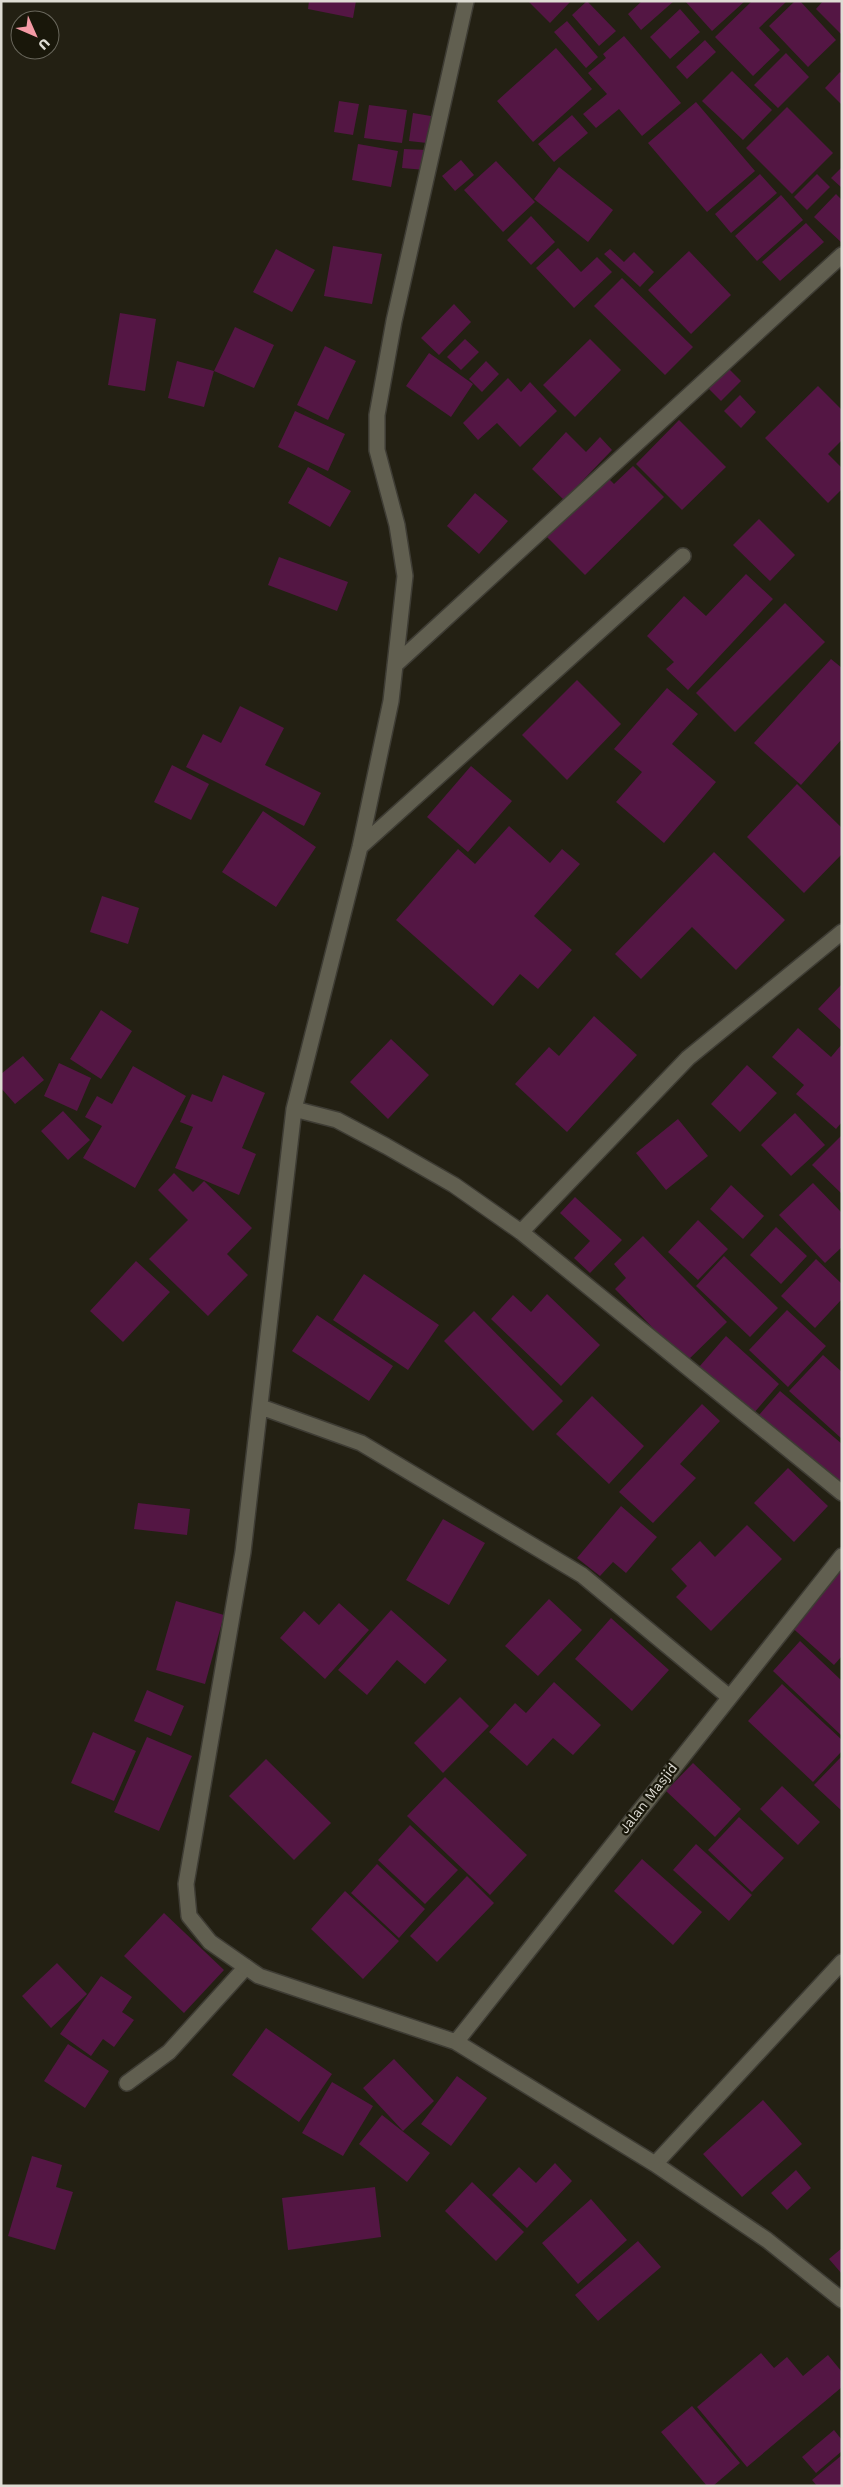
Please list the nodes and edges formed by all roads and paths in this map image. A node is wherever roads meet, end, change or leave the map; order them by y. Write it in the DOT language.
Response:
graph roads {
  1 [pos="466,1"];
  2 [pos="842,254"];
  3 [pos="683,556"];
  4 [pos="395,665"];
  5 [pos="360,847"];
  6 [pos="842,932"];
  7 [pos="294,1109"];
  8 [pos="521,1232"];
  9 [pos="262,1406"];
  10 [pos="842,1493"];
  11 [pos="842,1556"];
  12 [pos="728,1696"];
  13 [pos="842,1962"];
  14 [pos="246,1967"];
  15 [pos="456,2042"];
  16 [pos="127,2083"];
  17 [pos="655,2164"];
  18 [pos="842,2300"];
  1 -- 4 [label="street"];
  2 -- 4 [label="street"];
  3 -- 5 [label="street"];
  4 -- 5 [label="street"];
  5 -- 7 [label="street"];
  6 -- 8 [label="street"];
  7 -- 8 [label="street"];
  7 -- 9 [label="street"];
  8 -- 10 [label="street"];
  9 -- 12 [label="street"];
  9 -- 14 [label="street"];
  11 -- 12 [label="street, Jalan Masjid"];
  12 -- 15 [label="street, Jalan Masjid"];
  13 -- 17 [label="street"];
  14 -- 15 [label="street"];
  14 -- 16 [label="street"];
  15 -- 17 [label="street"];
  17 -- 18 [label="street"];
}
